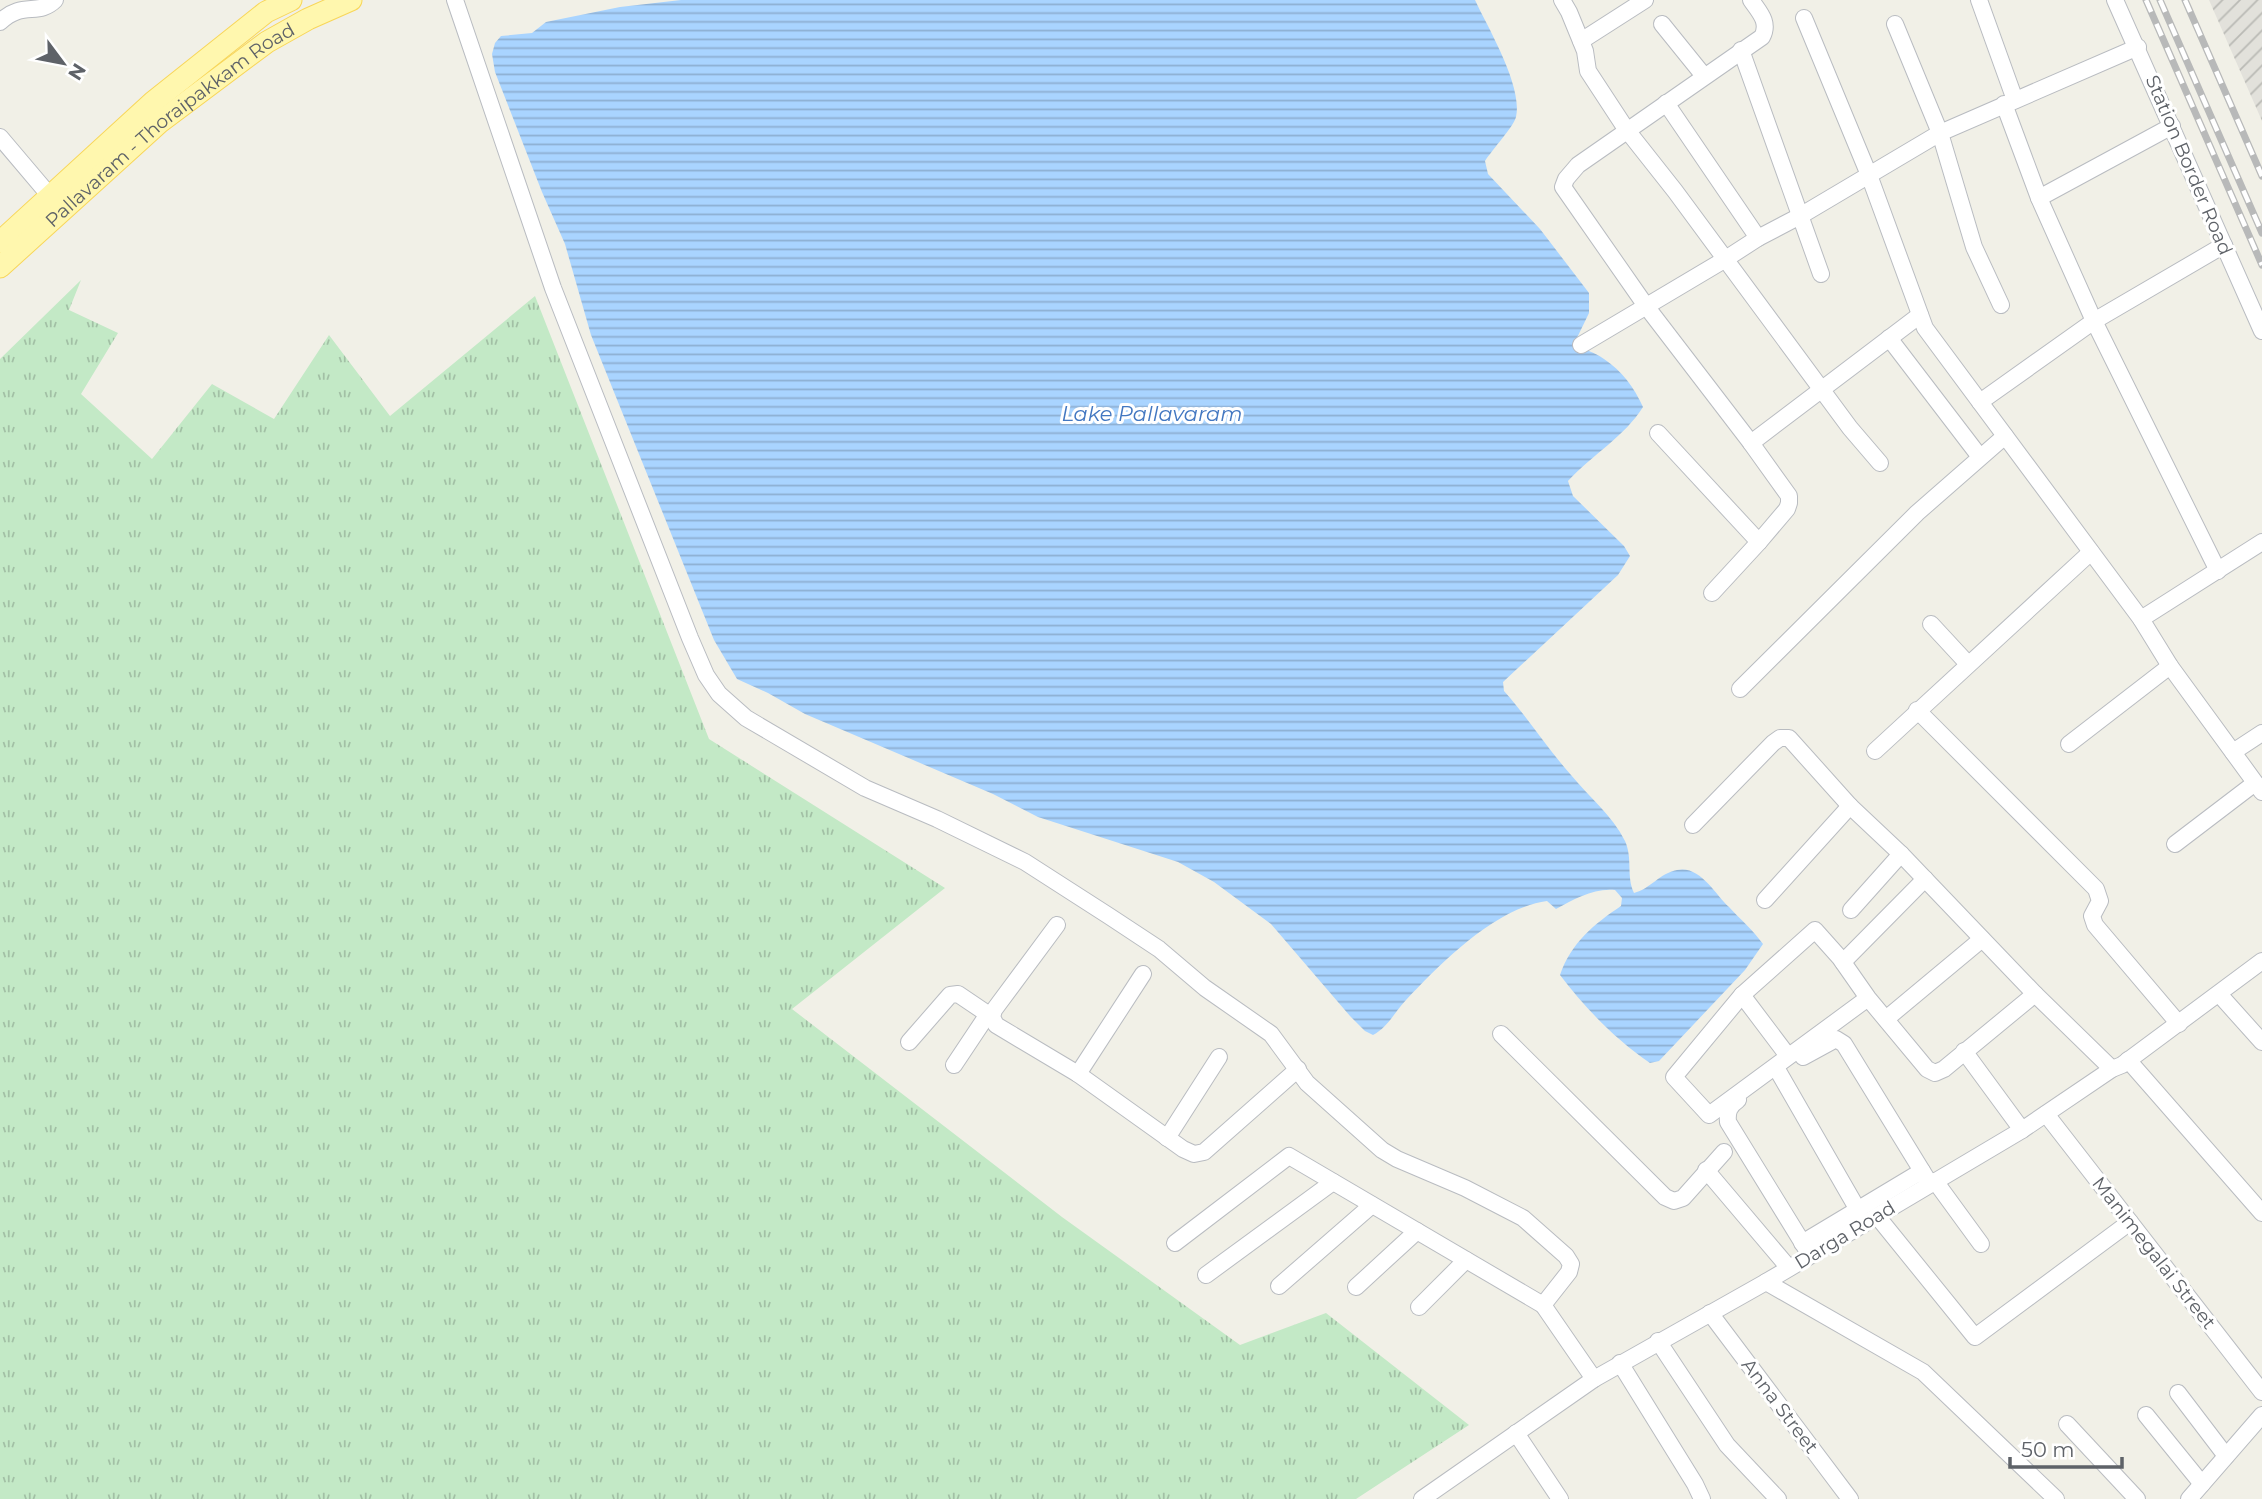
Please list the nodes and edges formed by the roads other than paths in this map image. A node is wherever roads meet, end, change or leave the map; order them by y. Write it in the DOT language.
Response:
graph roads {
  1 [pos="55,0"];
  2 [pos="291,0"];
  3 [pos="351,0"];
  4 [pos="454,0"];
  5 [pos="1562,0"];
  6 [pos="1645,0"];
  7 [pos="1752,0"];
  8 [pos="1979,0"];
  9 [pos="2115,0"];
  10 [pos="1804,18"];
  11 [pos="0,22"];
  12 [pos="1662,24"];
  13 [pos="1895,24"];
  14 [pos="1581,41"];
  15 [pos="2138,47"];
  16 [pos="1741,50"];
  17 [pos="1704,76"];
  18 [pos="2010,102"];
  19 [pos="1665,103"];
  20 [pos="2172,126"];
  21 [pos="1626,130"];
  22 [pos="1940,134"];
  23 [pos="0,137"];
  24 [pos="1868,175"];
  25 [pos="50,196"];
  26 [pos="2039,198"];
  27 [pos="1800,216"];
  28 [pos="1,238"];
  29 [pos="1758,238"];
  30 [pos="2224,245"];
  31 [pos="1724,260"];
  32 [pos="0,267"];
  33 [pos="1821,274"];
  34 [pos="2001,305"];
  35 [pos="1646,306"];
  36 [pos="1920,315"];
  37 [pos="2094,321"];
  38 [pos="2262,331"];
  39 [pos="1889,338"];
  40 [pos="1581,345"];
  41 [pos="1822,390"];
  42 [pos="1980,402"];
  43 [pos="1658,433"];
  44 [pos="2005,436"];
  45 [pos="1751,443"];
  46 [pos="1980,457"];
  47 [pos="1880,463"];
  48 [pos="1759,542"];
  49 [pos="2262,542"];
  50 [pos="2091,552"];
  51 [pos="2218,571"];
  52 [pos="1712,593"];
  53 [pos="2141,619"];
  54 [pos="1931,624"];
  55 [pos="1968,664"];
  56 [pos="2171,666"];
  57 [pos="1740,689"];
  58 [pos="1917,710"];
  59 [pos="2262,733"];
  60 [pos="2069,744"];
  61 [pos="1875,751"];
  62 [pos="2233,752"];
  63 [pos="2258,787"];
  64 [pos="1850,806"];
  65 [pos="1693,825"];
  66 [pos="2175,844"];
  67 [pos="1901,854"];
  68 [pos="1925,878"];
  69 [pos="1765,900"];
  70 [pos="1851,911"];
  71 [pos="1057,925"];
  72 [pos="1982,939"];
  73 [pos="2262,947"];
  74 [pos="1843,962"];
  75 [pos="2258,967"];
  76 [pos="1143,974"];
  77 [pos="2035,994"];
  78 [pos="2219,994"];
  79 [pos="1742,995"];
  80 [pos="1868,998"];
  81 [pos="990,1016"];
  82 [pos="1886,1019"];
  83 [pos="2179,1024"];
  84 [pos="1502,1034"];
  85 [pos="909,1042"];
  86 [pos="2262,1042"];
  87 [pos="1964,1051"];
  88 [pos="1788,1056"];
  89 [pos="1219,1057"];
  90 [pos="2128,1060"];
  91 [pos="954,1065"];
  92 [pos="1297,1069"];
  93 [pos="2112,1069"];
  94 [pos="1778,1071"];
  95 [pos="1077,1074"];
  96 [pos="2046,1114"];
  97 [pos="2022,1130"];
  98 [pos="1167,1138"];
  99 [pos="1724,1152"];
  100 [pos="1706,1170"];
  101 [pos="1929,1179"];
  102 [pos="1333,1182"];
  103 [pos="1373,1205"];
  104 [pos="1858,1210"];
  105 [pos="2262,1213"];
  106 [pos="1877,1216"];
  107 [pos="2130,1222"];
  108 [pos="1417,1231"];
  109 [pos="1175,1243"];
  110 [pos="1981,1244"];
  111 [pos="1807,1249"];
  112 [pos="1466,1260"];
  113 [pos="1789,1268"];
  114 [pos="1206,1275"];
  115 [pos="1766,1282"];
  116 [pos="1279,1286"];
  117 [pos="1356,1287"];
  118 [pos="1543,1305"];
  119 [pos="1419,1307"];
  120 [pos="1710,1312"];
  121 [pos="1658,1341"];
  122 [pos="1620,1363"];
  123 [pos="1594,1379"];
  124 [pos="2262,1392"];
  125 [pos="2178,1393"];
  126 [pos="2146,1415"];
  127 [pos="2262,1415"];
  128 [pos="2067,1424"];
  129 [pos="1516,1433"];
  130 [pos="2226,1456"];
  131 [pos="2202,1484"];
  132 [pos="1426,1498"];
  133 [pos="1560,1499"];
  134 [pos="1702,1499"];
  135 [pos="1778,1499"];
  136 [pos="1850,1499"];
  137 [pos="2056,1499"];
  138 [pos="2137,1499"];
  139 [pos="2189,1499"];
  1 -- 11 [label="street"];
  2 -- 25 [label="main road, Pallavaram - Thoraipakkam Road"];
  3 -- 32 [label="main road, Pallavaram - Thoraipakkam Road"];
  4 -- 92 [label="street"];
  5 -- 14 [label="street"];
  6 -- 14 [label="street"];
  7 -- 16 [label="street"];
  8 -- 18 [label="street"];
  9 -- 15 [label="street, Station Border Road"];
  10 -- 24 [label="street"];
  12 -- 17 [label="street"];
  13 -- 22 [label="street"];
  14 -- 21 [label="street"];
  15 -- 18 [label="street"];
  15 -- 20 [label="street, Station Border Road"];
  16 -- 17 [label="street"];
  16 -- 27 [label="street"];
  17 -- 19 [label="street"];
  18 -- 22 [label="street"];
  18 -- 26 [label="street"];
  19 -- 21 [label="street"];
  19 -- 29 [label="street"];
  20 -- 26 [label="street"];
  20 -- 30 [label="street, Station Border Road"];
  21 -- 31 [label="street"];
  21 -- 35 [label="street"];
  22 -- 24 [label="street"];
  22 -- 34 [label="street"];
  23 -- 25 [label="street"];
  24 -- 27 [label="street"];
  24 -- 36 [label="street"];
  25 -- 28 [label="main road, Pallavaram - Thoraipakkam Road"];
  26 -- 37 [label="street"];
  27 -- 29 [label="street"];
  27 -- 33 [label="street"];
  29 -- 31 [label="street"];
  30 -- 37 [label="street"];
  30 -- 38 [label="street, Station Border Road"];
  31 -- 35 [label="street"];
  31 -- 41 [label="street"];
  35 -- 40 [label="street"];
  35 -- 45 [label="street"];
  36 -- 39 [label="street"];
  36 -- 42 [label="street"];
  37 -- 42 [label="street"];
  37 -- 51 [label="street"];
  39 -- 41 [label="street"];
  39 -- 46 [label="street"];
  41 -- 45 [label="street"];
  41 -- 47 [label="street"];
  42 -- 44 [label="street"];
  43 -- 48 [label="street"];
  44 -- 46 [label="street"];
  44 -- 50 [label="street"];
  45 -- 48 [label="street"];
  46 -- 57 [label="street"];
  48 -- 52 [label="street"];
  49 -- 51 [label="street"];
  50 -- 53 [label="street"];
  50 -- 55 [label="street"];
  51 -- 53 [label="street"];
  53 -- 56 [label="street"];
  54 -- 55 [label="street"];
  55 -- 58 [label="street"];
  56 -- 60 [label="street"];
  56 -- 62 [label="street"];
  58 -- 61 [label="street"];
  58 -- 83 [label="street"];
  59 -- 62 [label="street"];
  62 -- 63 [label="street"];
  63 -- 66 [label="street"];
  64 -- 65 [label="street"];
  64 -- 67 [label="street"];
  64 -- 69 [label="street"];
  67 -- 68 [label="street"];
  67 -- 70 [label="street"];
  68 -- 72 [label="street"];
  68 -- 74 [label="street"];
  71 -- 81 [label="street"];
  72 -- 77 [label="street"];
  72 -- 82 [label="street"];
  73 -- 75 [label="street"];
  74 -- 79 [label="street"];
  74 -- 80 [label="street"];
  75 -- 78 [label="street, Darga Road"];
  76 -- 95 [label="street"];
  77 -- 87 [label="street"];
  77 -- 93 [label="street"];
  78 -- 83 [label="street, Darga Road"];
  78 -- 86 [label="street"];
  79 -- 88 [label="street"];
  79 -- 88 [label="street"];
  80 -- 82 [label="street"];
  80 -- 88 [label="street"];
  81 -- 85 [label="street"];
  81 -- 91 [label="street"];
  81 -- 95 [label="street"];
  82 -- 87 [label="street"];
  83 -- 90 [label="street, Darga Road"];
  84 -- 100 [label="street"];
  87 -- 97 [label="street"];
  89 -- 98 [label="street"];
  90 -- 93 [label="street, Darga Road"];
  90 -- 105 [label="street"];
  92 -- 98 [label="street"];
  92 -- 118 [label="street"];
  93 -- 96 [label="street, Darga Road"];
  94 -- 101 [label="street"];
  94 -- 104 [label="street"];
  94 -- 111 [label="street"];
  95 -- 98 [label="street"];
  96 -- 97 [label="street, Darga Road"];
  96 -- 107 [label="street, Manimegalai Street"];
  97 -- 101 [label="street, Darga Road"];
  99 -- 100 [label="street"];
  100 -- 113 [label="street"];
  101 -- 104 [label="street"];
  101 -- 106 [label="street, Darga Road"];
  101 -- 110 [label="street"];
  102 -- 103 [label="street"];
  102 -- 109 [label="street"];
  102 -- 114 [label="street"];
  103 -- 108 [label="street"];
  103 -- 116 [label="street"];
  104 -- 111 [label="street"];
  106 -- 107 [label="street"];
  106 -- 111 [label="street, Darga Road"];
  107 -- 124 [label="street, Manimegalai Street"];
  108 -- 112 [label="street"];
  108 -- 117 [label="street"];
  111 -- 113 [label="street, Darga Road"];
  112 -- 118 [label="street"];
  112 -- 119 [label="street"];
  113 -- 115 [label="street, Darga Road"];
  115 -- 120 [label="street, Darga Road"];
  115 -- 137 [label="street"];
  118 -- 123 [label="street"];
  120 -- 121 [label="street, Darga Road"];
  120 -- 136 [label="street, Anna Street"];
  121 -- 122 [label="street, Darga Road"];
  121 -- 135 [label="street"];
  122 -- 123 [label="street, Darga Road"];
  122 -- 134 [label="street"];
  123 -- 129 [label="street, Darga Road"];
  125 -- 130 [label="street"];
  126 -- 131 [label="street"];
  127 -- 130 [label="street"];
  128 -- 138 [label="street"];
  129 -- 132 [label="street, Darga Road"];
  129 -- 133 [label="street"];
  130 -- 131 [label="street"];
  131 -- 139 [label="street"];
}
